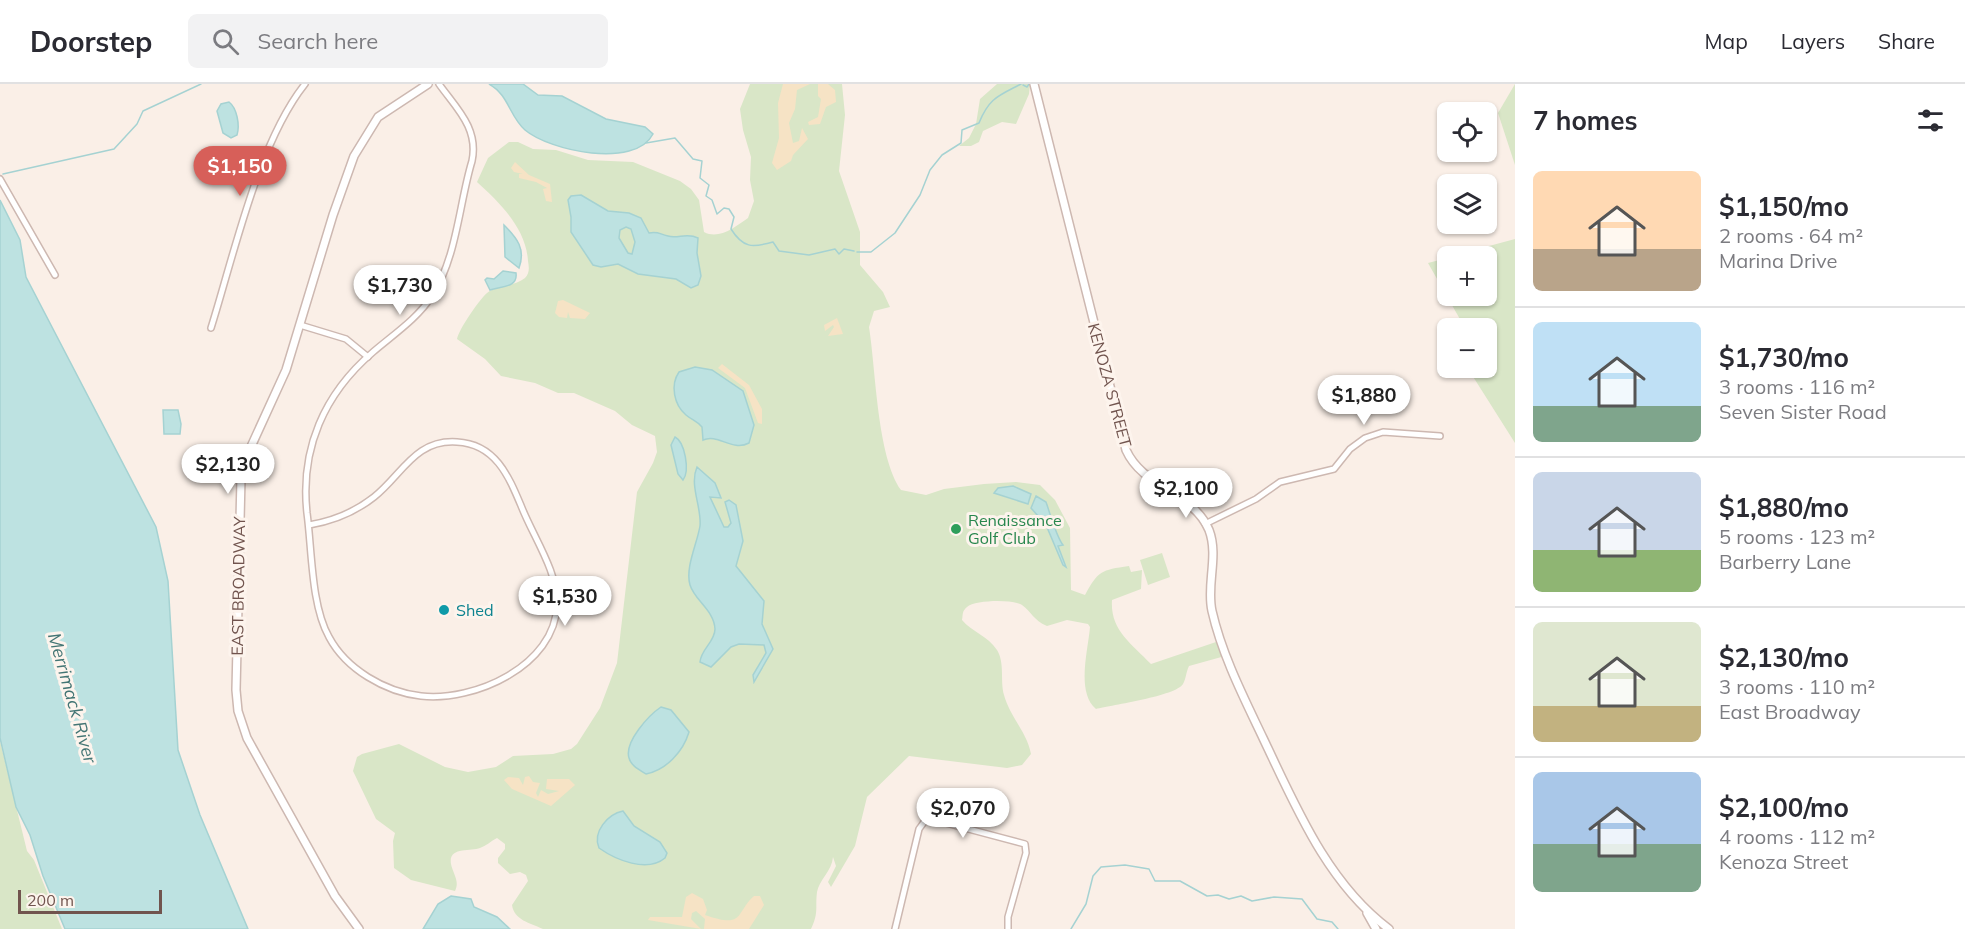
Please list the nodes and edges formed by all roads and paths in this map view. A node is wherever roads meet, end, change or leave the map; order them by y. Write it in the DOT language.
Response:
graph roads {
  1 [pos="305,84"];
  2 [pos="428,84"];
  3 [pos="439,84"];
  4 [pos="1034,84"];
  5 [pos="0,179"];
  6 [pos="55,275"];
  7 [pos="300,325"];
  8 [pos="211,328"];
  9 [pos="368,357"];
  10 [pos="1440,436"];
  11 [pos="1205,524"];
  12 [pos="309,525"];
  13 [pos="1365,908"];
  14 [pos="360,929"];
  15 [pos="895,929"];
  16 [pos="1008,929"];
  17 [pos="1376,929"];
  18 [pos="1389,929"];
  1 -- 8 [label="street"];
  2 -- 7 [label="street, EAST BROADWAY"];
  3 -- 9 [label="street"];
  4 -- 11 [label="street, KENOZA STREET"];
  5 -- 6 [label="street"];
  7 -- 9 [label="street"];
  7 -- 14 [label="street, EAST BROADWAY"];
  9 -- 12 [label="street"];
  10 -- 11 [label="street"];
  11 -- 13 [label="street, KENOZA STREET"];
  12 -- 12 [label="street"];
  13 -- 17 [label="street"];
  13 -- 18 [label="street, KENOZA STREET"];
  15 -- 16 [label="street"];
}
